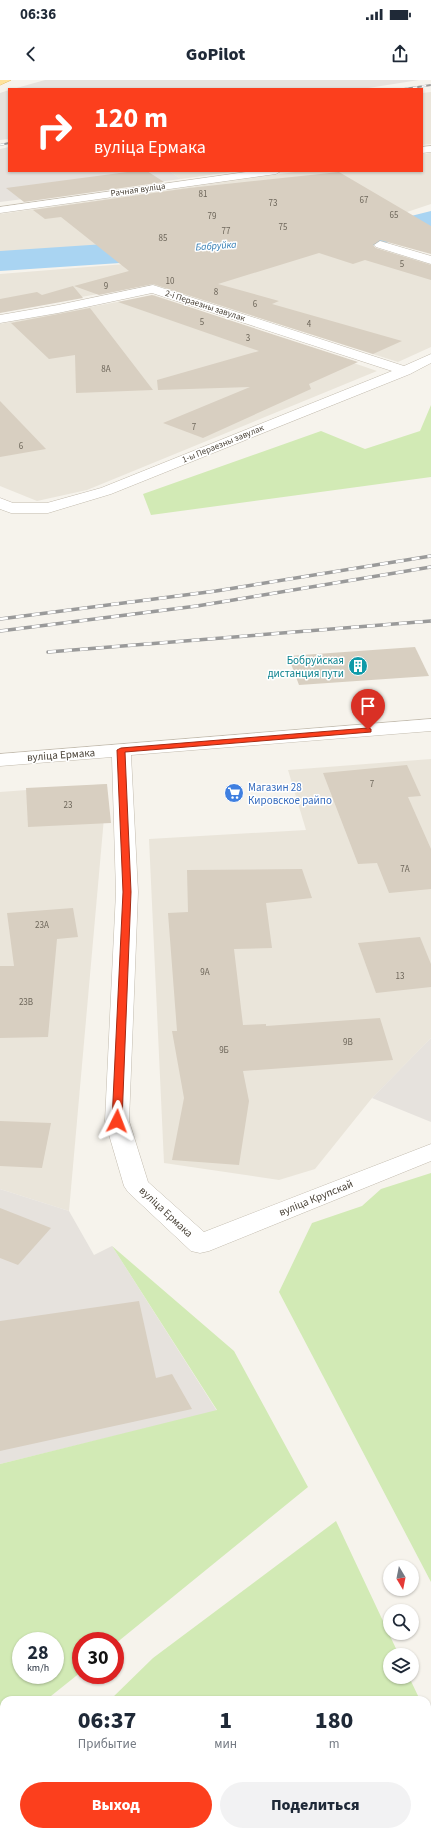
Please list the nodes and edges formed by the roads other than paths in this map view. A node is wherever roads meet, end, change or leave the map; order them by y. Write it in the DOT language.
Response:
graph roads {
  1 [pos="6,80"];
  2 [pos="0,82"];
  3 [pos="269,172"];
  4 [pos="0,210"];
  5 [pos="380,245"];
  6 [pos="431,260"];
  7 [pos="0,319"];
  8 [pos="431,358"];
  9 [pos="405,371"];
  10 [pos="5,506"];
  11 [pos="431,725"];
  12 [pos="121,750"];
  13 [pos="0,760"];
  14 [pos="431,1152"];
  15 [pos="200,1244"];
  1 -- 2 [label="main road"];
  3 -- 4 [label="street, Рачная вуліца"];
  5 -- 6 [label="street"];
  7 -- 9 [label="street, 2-і Пераезны завулак"];
  8 -- 9 [label="street, 1-ы Пераезны завулак"];
  9 -- 10 [label="street, 1-ы Пераезны завулак"];
  11 -- 12 [label="street, вуліца Ермака"];
  12 -- 13 [label="street, вуліца Ермака"];
  12 -- 15 [label="street, вуліца Ермака"];
  14 -- 15 [label="street, вуліца Крупскай"];
}
